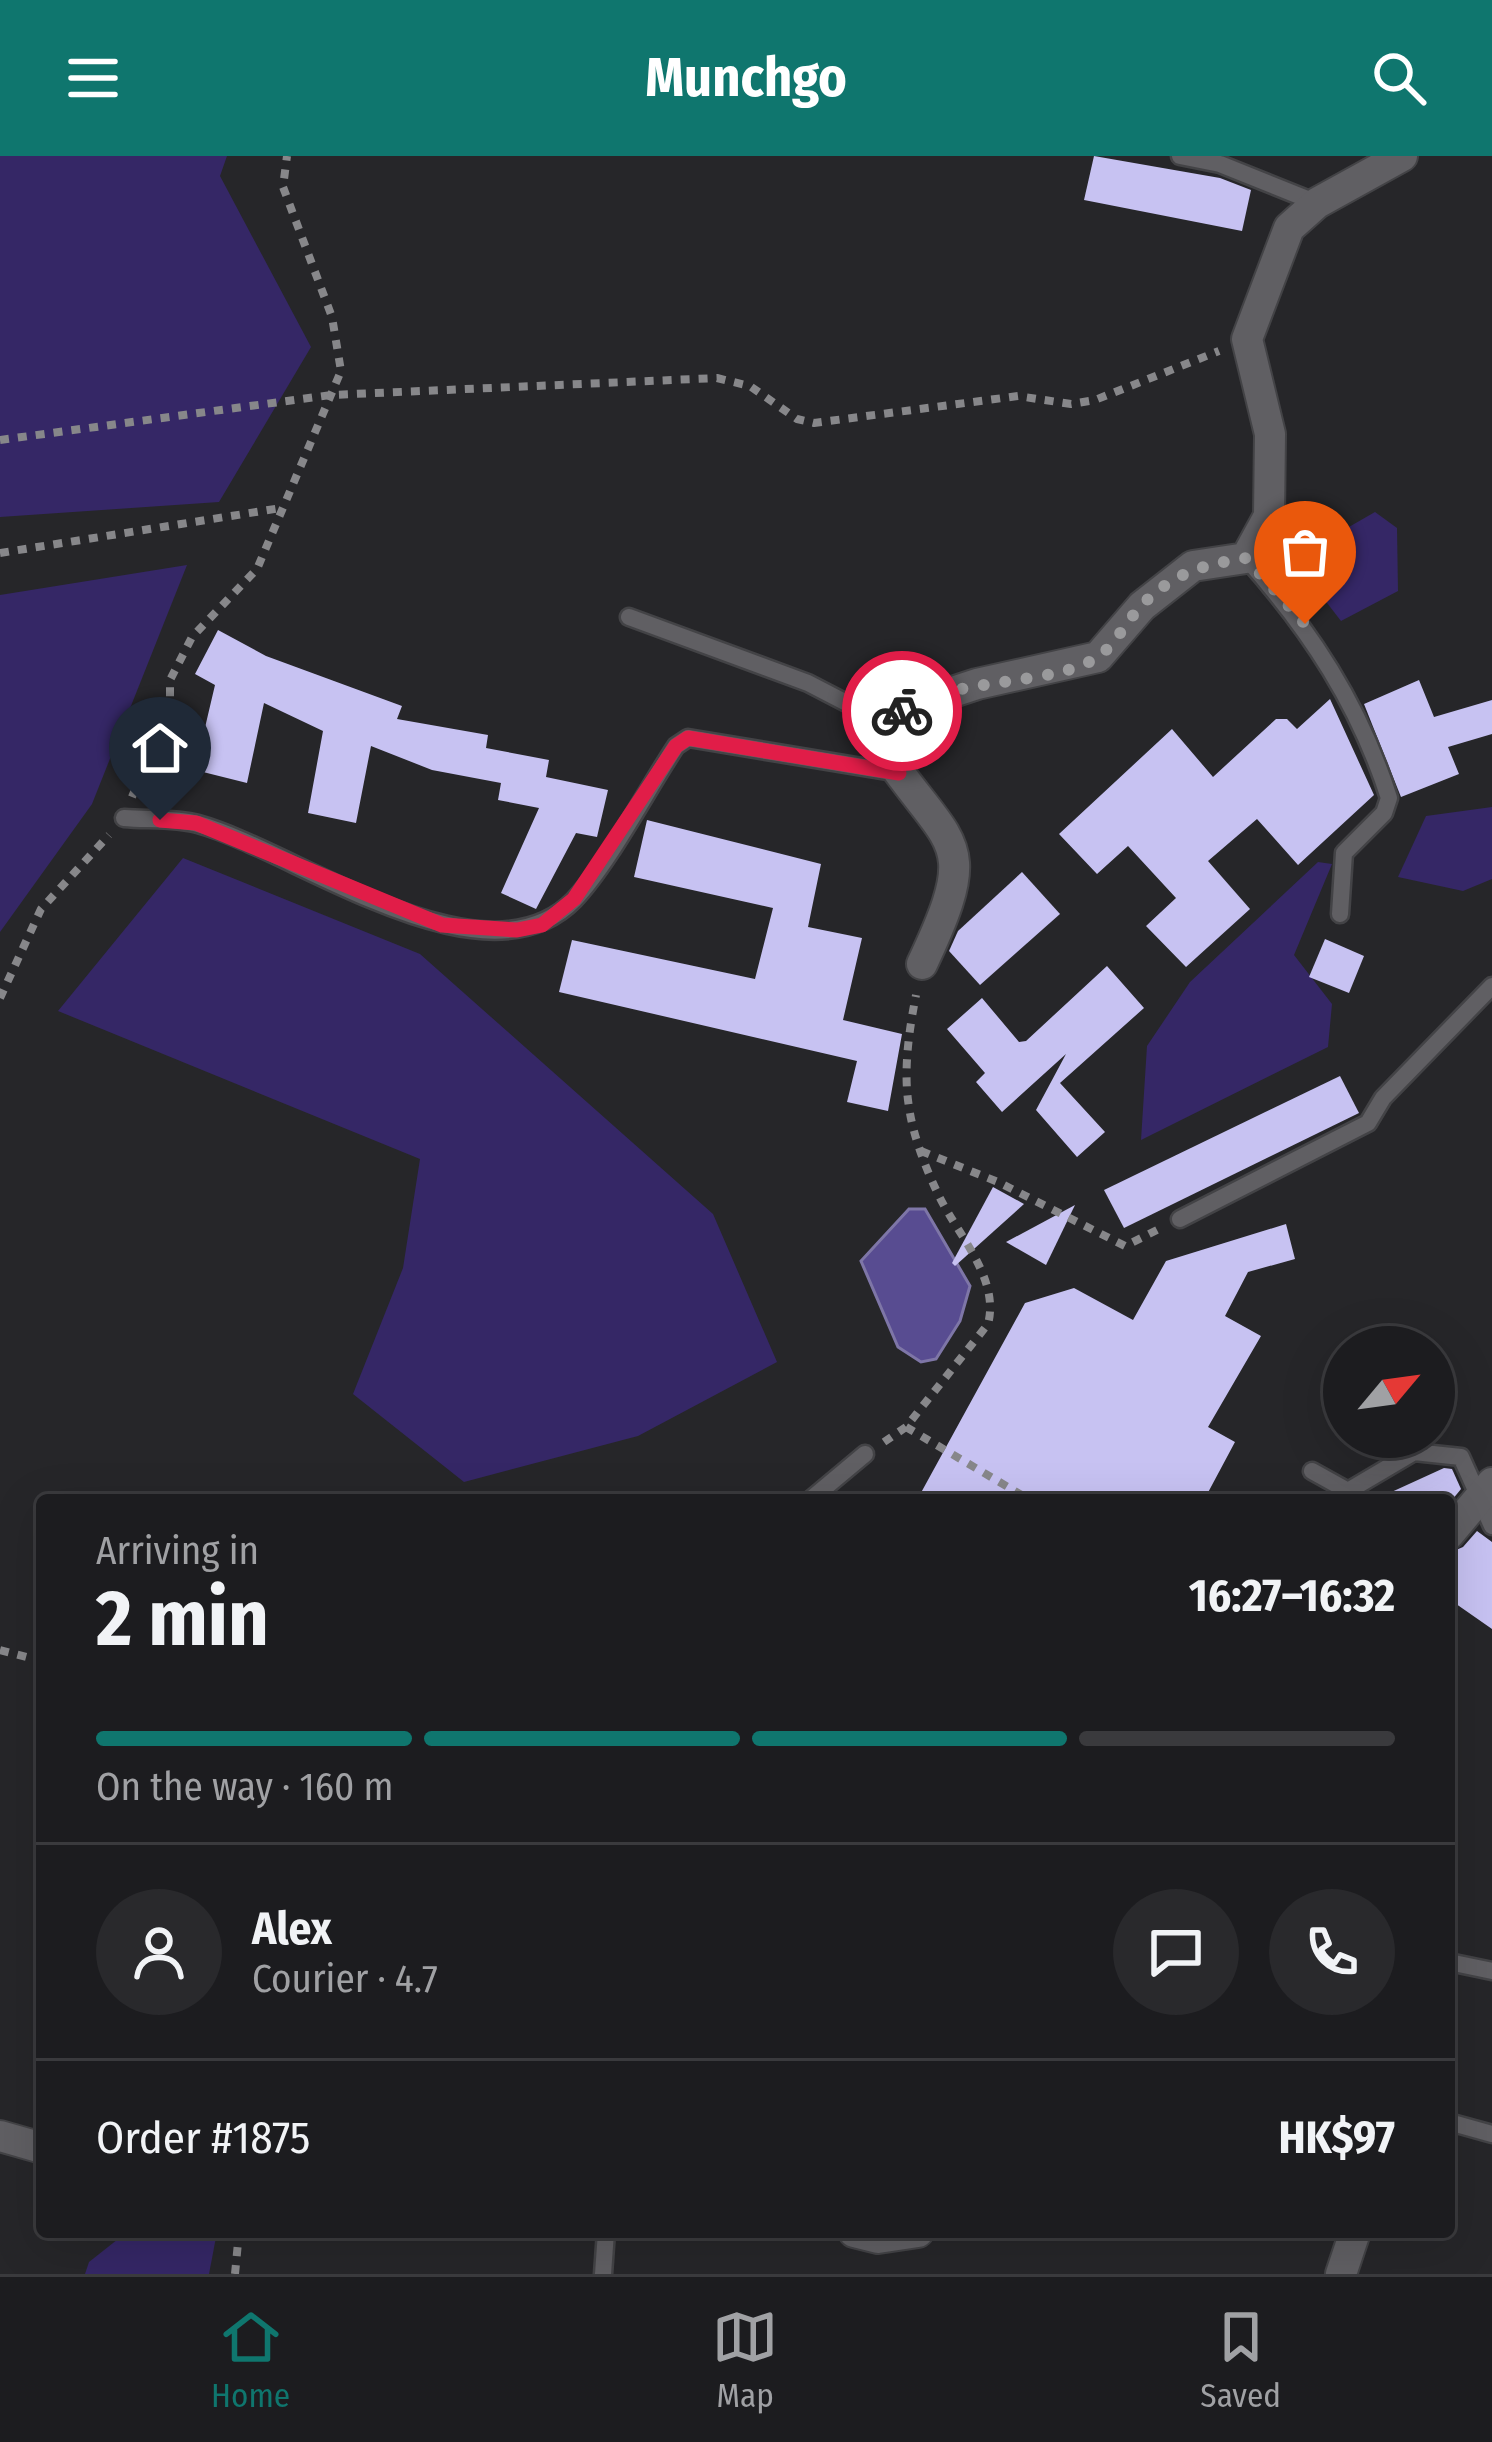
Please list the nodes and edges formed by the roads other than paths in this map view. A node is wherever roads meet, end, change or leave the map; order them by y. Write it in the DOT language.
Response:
graph roads {
  1 [pos="1180,156"];
  2 [pos="1402,156"];
  3 [pos="1317,203"];
  4 [pos="1246,558"];
  5 [pos="629,617"];
  6 [pos="887,724"];
  7 [pos="899,773"];
  8 [pos="124,818"];
  9 [pos="1340,914"];
  10 [pos="922,964"];
  11 [pos="1492,986"];
  12 [pos="1180,1219"];
  13 [pos="865,1454"];
  14 [pos="1312,1471"];
  15 [pos="817,1494"];
  16 [pos="1488,1504"];
  17 [pos="1455,1529"];
  18 [pos="1455,1963"];
  19 [pos="1492,1971"];
  20 [pos="1455,2124"];
  21 [pos="1492,2134"];
  22 [pos="0,2136"];
  23 [pos="36,2146"];
  24 [pos="606,2238"];
  25 [pos="1353,2238"];
  26 [pos="603,2274"];
  27 [pos="1341,2274"];
  1 -- 3 [label="lane"];
  2 -- 3 [label="street"];
  3 -- 4 [label="street"];
  4 -- 6 [label="street"];
  4 -- 9 [label="lane"];
  5 -- 6 [label="lane"];
  6 -- 7 [label="street"];
  7 -- 8 [label="lane"];
  7 -- 10 [label="street"];
  11 -- 12 [label="lane"];
  13 -- 15 [label="lane"];
  14 -- 16 [label="lane"];
  16 -- 17 [label="street"];
  18 -- 19 [label="lane"];
  20 -- 21 [label="lane"];
  22 -- 23 [label="street"];
  24 -- 26 [label="lane"];
  25 -- 27 [label="street"];
}
